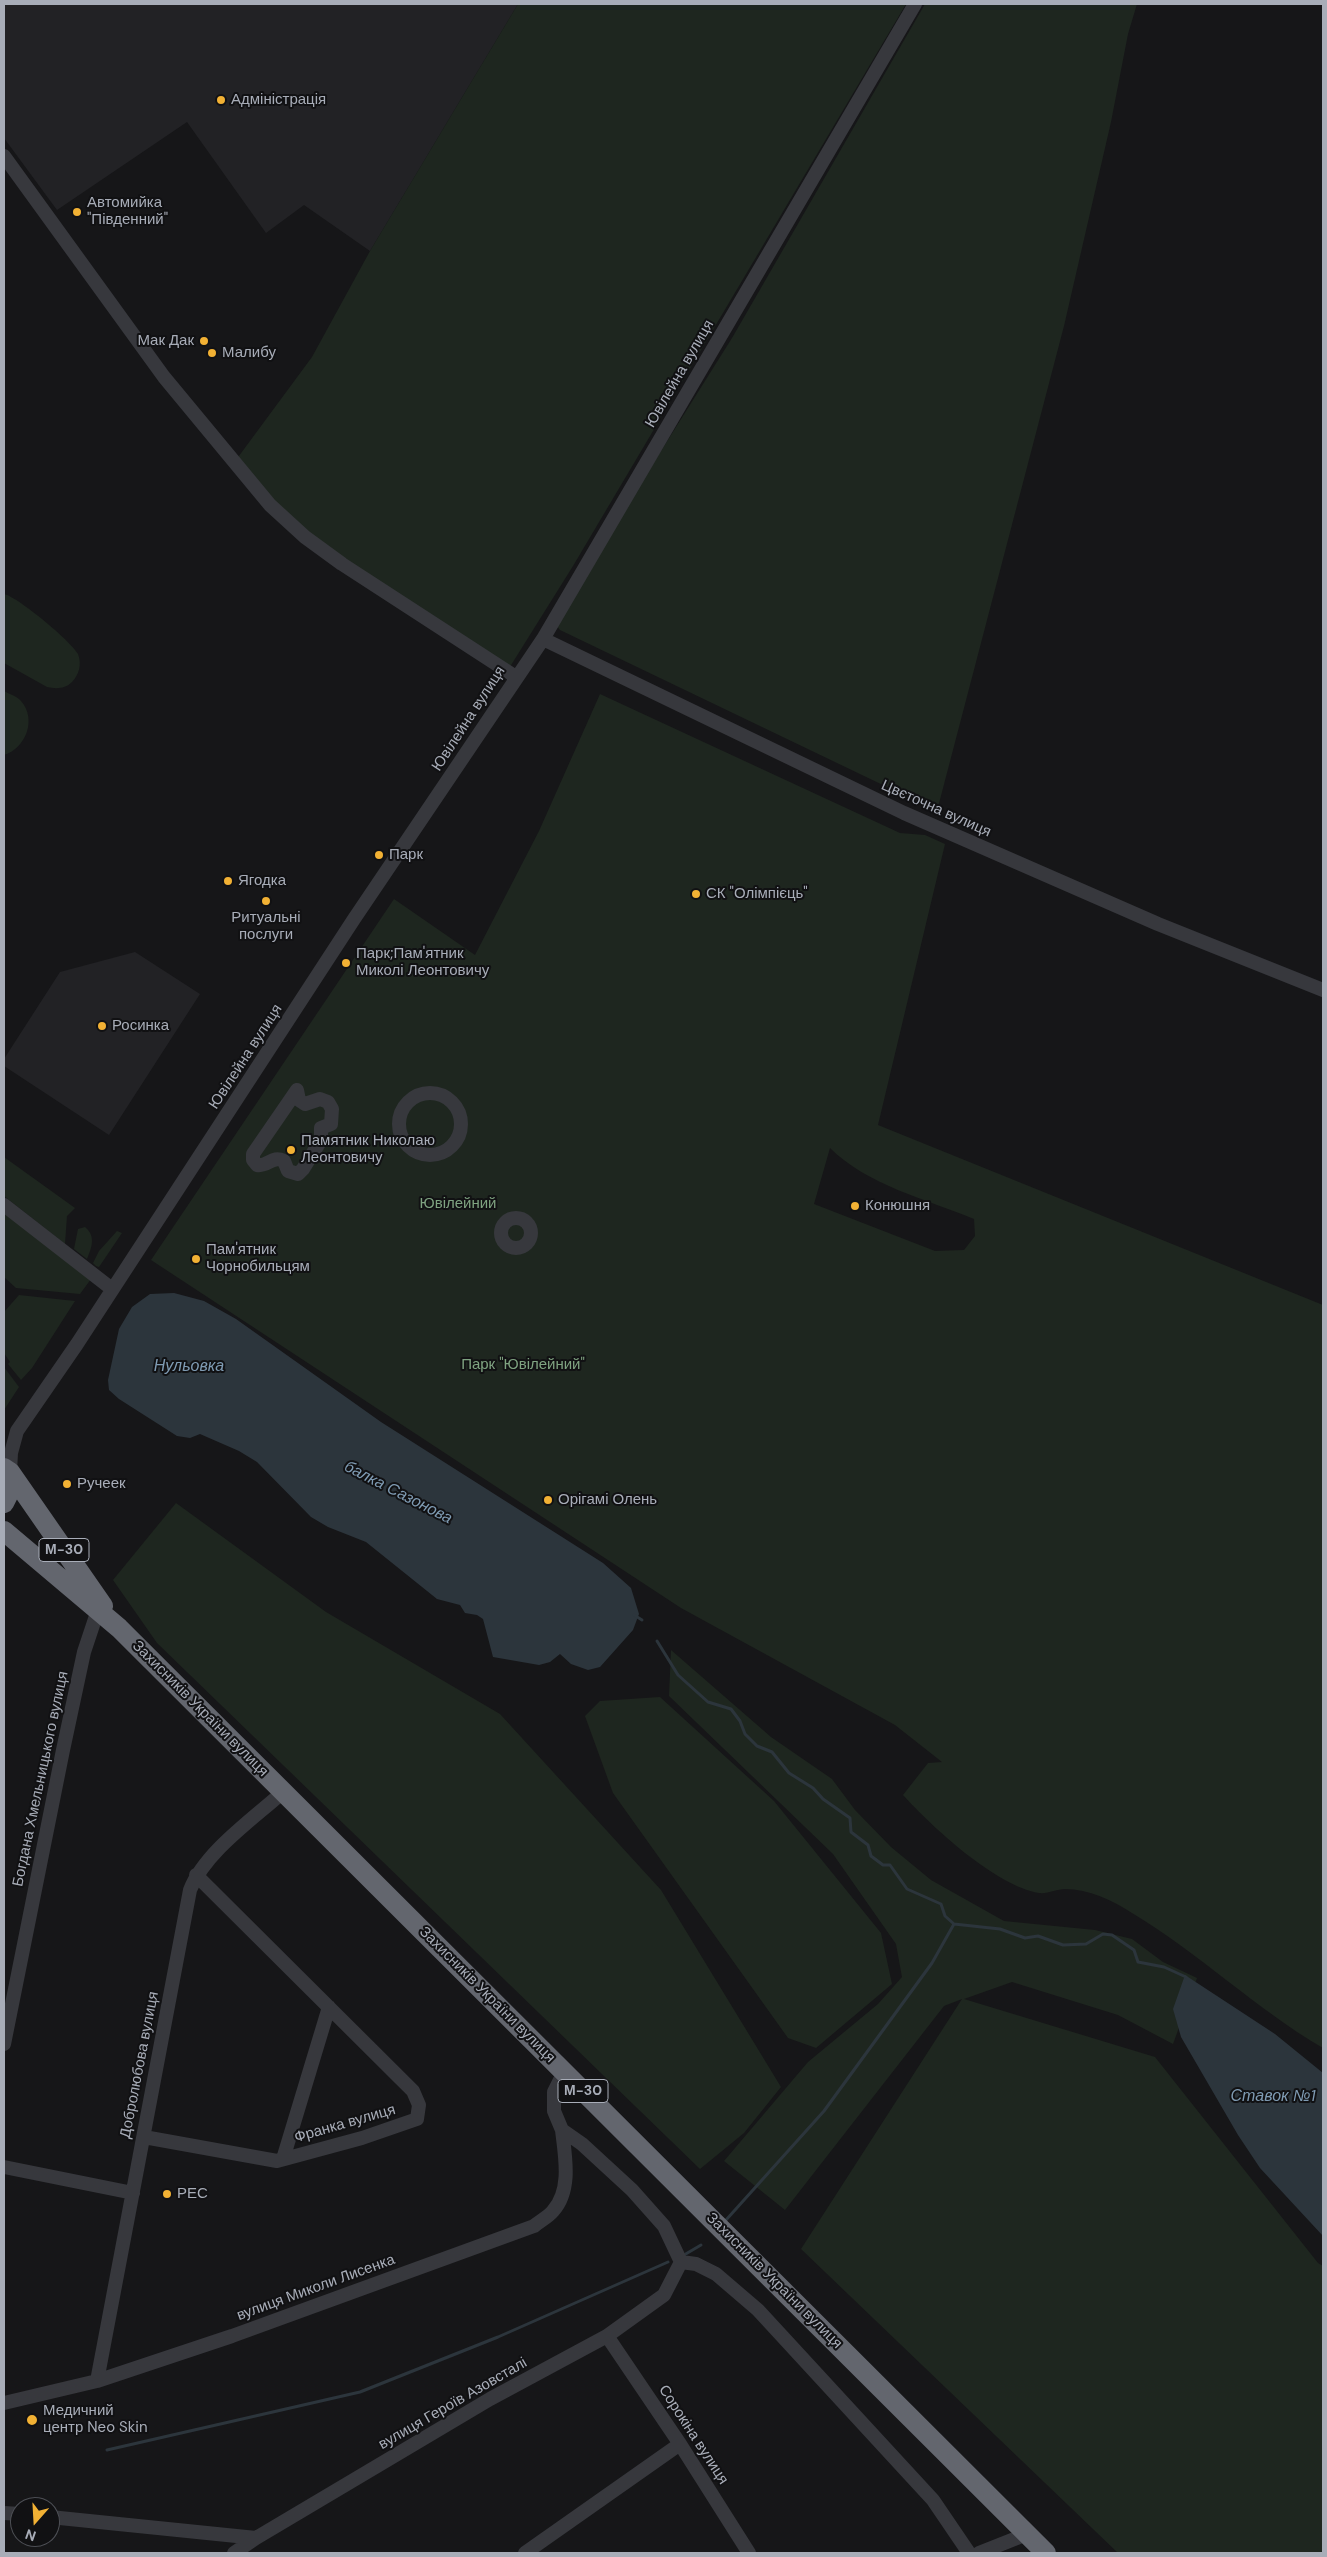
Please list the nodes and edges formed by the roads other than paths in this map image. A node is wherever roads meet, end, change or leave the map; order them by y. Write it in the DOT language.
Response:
graph roads {
  1 [pos="915,4"];
  2 [pos="4,156"];
  3 [pos="543,639"];
  4 [pos="516,677"];
  5 [pos="1323,990"];
  6 [pos="331,1107"];
  7 [pos="432,1156"];
  8 [pos="4,1205"];
  9 [pos="112,1289"];
  10 [pos="17,1431"];
  11 [pos="4,1440"];
  12 [pos="7,1470"];
  13 [pos="4,1503"];
  14 [pos="4,1531"];
  15 [pos="98,1610"];
  16 [pos="119,1628"];
  17 [pos="283,1792"];
  18 [pos="196,1876"];
  19 [pos="329,2007"];
  20 [pos="4,2044"];
  21 [pos="564,2072"];
  22 [pos="562,2130"];
  23 [pos="144,2137"];
  24 [pos="283,2159"];
  25 [pos="4,2167"];
  26 [pos="133,2193"];
  27 [pos="681,2262"];
  28 [pos="607,2336"];
  29 [pos="97,2381"];
  30 [pos="4,2403"];
  31 [pos="680,2444"];
  32 [pos="60,2518"];
  33 [pos="1027,2534"];
  34 [pos="256,2538"];
  35 [pos="234,2553"];
  36 [pos="525,2553"];
  37 [pos="749,2553"];
  38 [pos="969,2553"];
  39 [pos="979,2553"];
  40 [pos="1046,2553"];
  1 -- 3 [label="street, Ювілейна вулиця"];
  2 -- 4 [label="street"];
  3 -- 4 [label="street, Ювілейна вулиця"];
  3 -- 5 [label="street, Цвєточна вулиця"];
  4 -- 9 [label="street, Ювілейна вулиця"];
  6 -- 6 [label="street"];
  7 -- 7 [label="street"];
  8 -- 9 [label="street"];
  9 -- 10 [label="street, Ювілейна вулиця"];
  10 -- 11 [label="street, Ювілейна вулиця"];
  10 -- 12 [label="street, Ювілейна вулиця"];
  12 -- 13 [label="highway"];
  12 -- 16 [label="highway, Захисників України вулиця / М-30"];
  14 -- 15 [label="highway, Захисників України вулиця / М-30"];
  15 -- 16 [label="highway, Захисників України вулиця / М-30"];
  15 -- 20 [label="street, Богдана Хмельницького вулиця"];
  16 -- 17 [label="highway, Захисників України вулиця / М-30"];
  17 -- 18 [label="street, Добролюбова вулиця"];
  17 -- 21 [label="highway, Захисників України вулиця / М-30"];
  18 -- 19 [label="street, Франка вулиця"];
  18 -- 23 [label="street, Добролюбова вулиця"];
  19 -- 24 [label="street, Франка вулиця"];
  19 -- 24 [label="street, Франка вулиця"];
  21 -- 22 [label="street, вулиця Миколи Лисенка"];
  21 -- 33 [label="highway, Захисників України вулиця / М-30"];
  22 -- 27 [label="street"];
  22 -- 29 [label="street, вулиця Миколи Лисенка"];
  23 -- 24 [label="street, Франка вулиця"];
  23 -- 26 [label="street, Добролюбова вулиця"];
  25 -- 26 [label="street"];
  26 -- 29 [label="street, Добролюбова вулиця"];
  27 -- 28 [label="street, вулиця Героїв Азовсталі"];
  27 -- 38 [label="street"];
  28 -- 31 [label="street, Сорокіна вулиця"];
  28 -- 34 [label="street, вулиця Героїв Азовсталі"];
  29 -- 30 [label="street, вулиця Миколи Лисенка"];
  31 -- 36 [label="street"];
  31 -- 37 [label="street, Сорокіна вулиця"];
  32 -- 34 [label="street"];
  33 -- 39 [label="street"];
  33 -- 40 [label="highway, Захисників України вулиця / М-30"];
  34 -- 35 [label="street, вулиця Героїв Азовсталі"];
}
